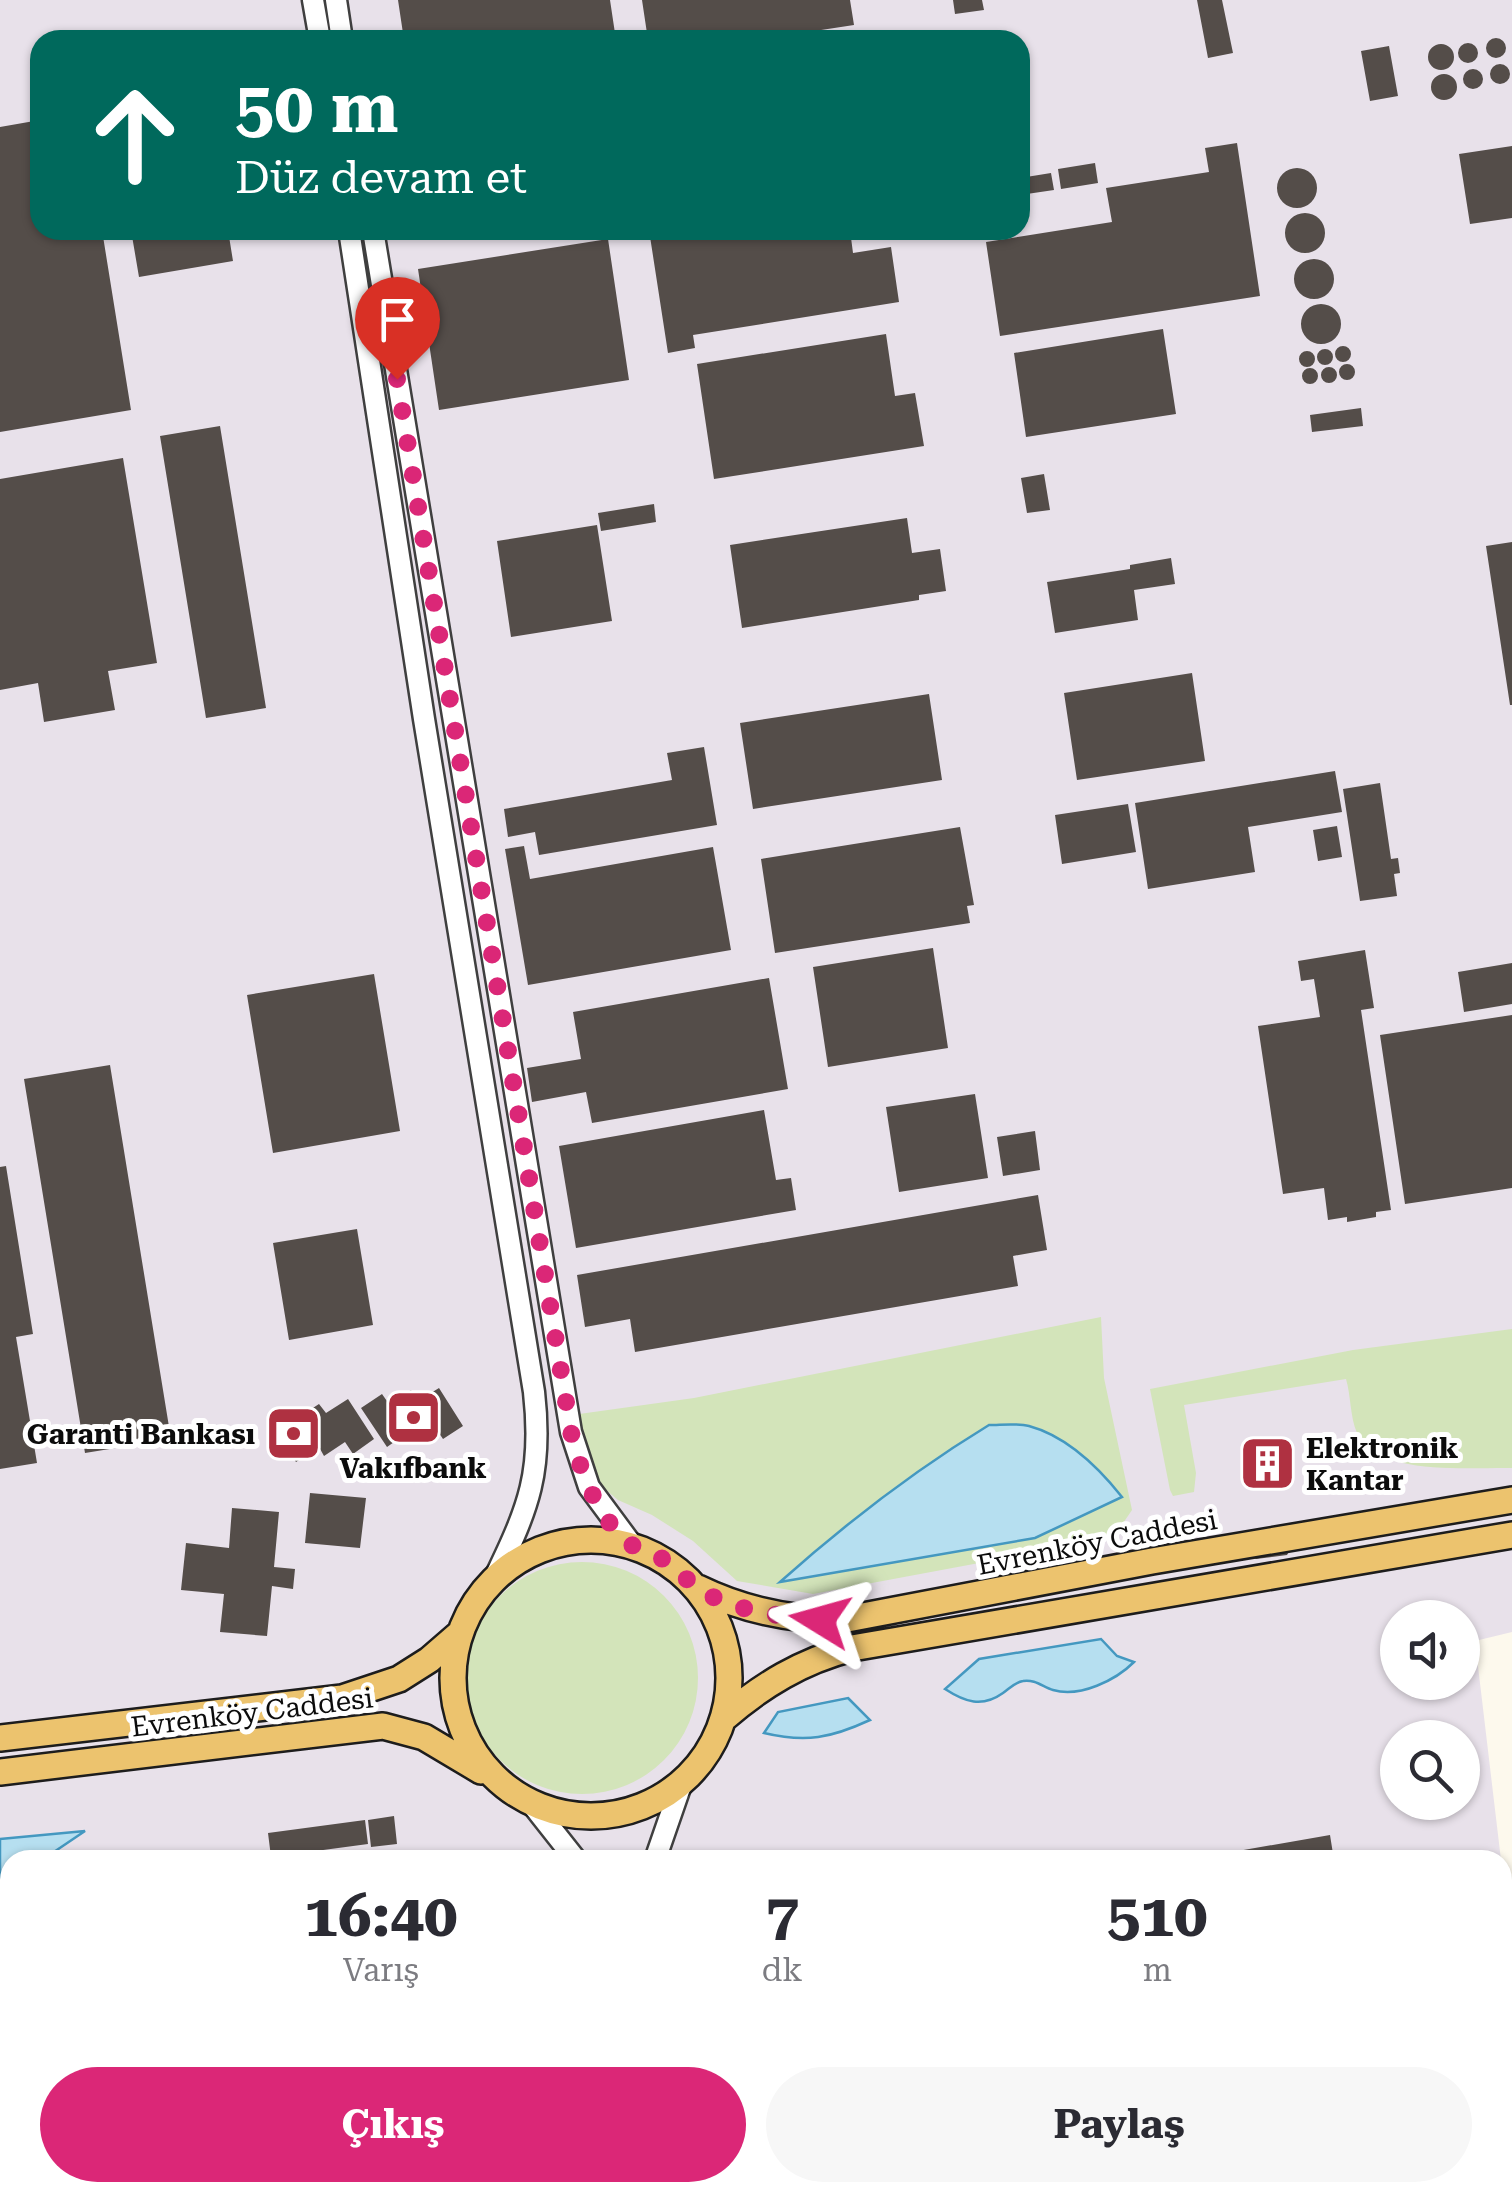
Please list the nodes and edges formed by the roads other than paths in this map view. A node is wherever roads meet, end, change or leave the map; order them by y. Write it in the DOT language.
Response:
graph roads {
  1 [pos="314,0"];
  2 [pos="336,0"];
  3 [pos="318,30"];
  4 [pos="340,30"];
  5 [pos="351,240"];
  6 [pos="375,240"];
  7 [pos="1512,1500"];
  8 [pos="1512,1535"];
  9 [pos="632,1545"];
  10 [pos="495,1577"];
  11 [pos="696,1587"];
  12 [pos="459,1634"];
  13 [pos="722,1719"];
  14 [pos="0,1738"];
  15 [pos="0,1772"];
  16 [pos="498,1781"];
  17 [pos="682,1782"];
  18 [pos="531,1803"];
  19 [pos="568,1850"];
  20 [pos="659,1850"];
  1 -- 3 [label="street"];
  2 -- 4 [label="street"];
  5 -- 10 [label="street"];
  6 -- 9 [label="street"];
  7 -- 11 [label="main road, Evrenköy Caddesi"];
  8 -- 13 [label="main road"];
  9 -- 10 [label="main road"];
  9 -- 11 [label="main road"];
  10 -- 12 [label="main road"];
  11 -- 13 [label="main road"];
  12 -- 14 [label="main road, Evrenköy Caddesi"];
  12 -- 16 [label="main road"];
  13 -- 17 [label="main road"];
  15 -- 16 [label="main road, Evrenköy Caddesi"];
  16 -- 18 [label="main road"];
  17 -- 18 [label="main road"];
  17 -- 20 [label="street"];
  18 -- 19 [label="street"];
}
